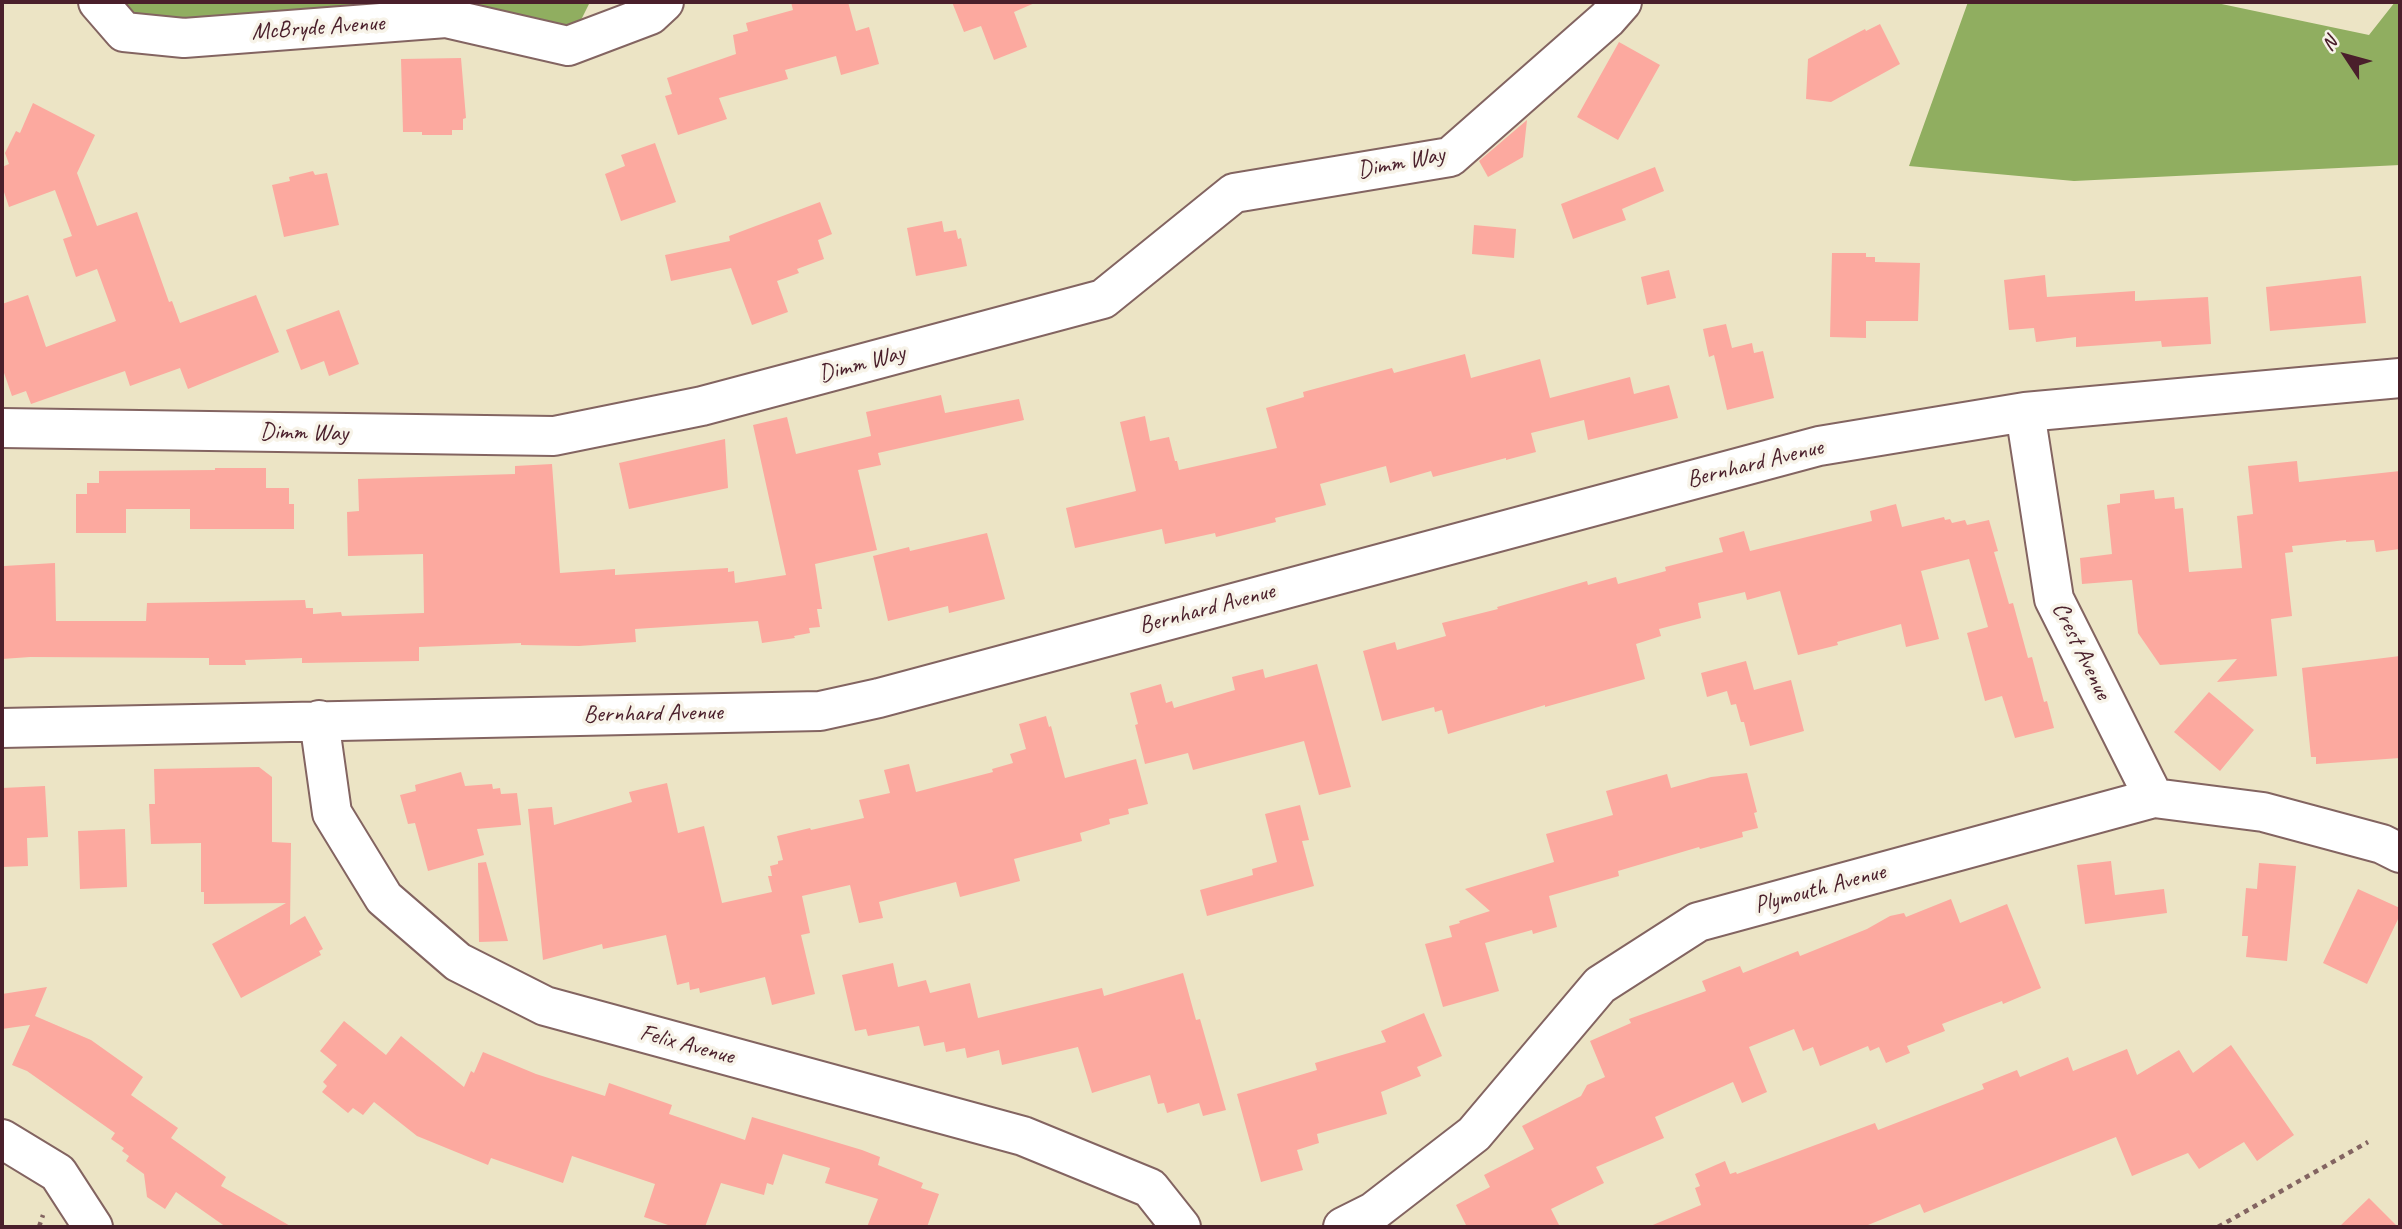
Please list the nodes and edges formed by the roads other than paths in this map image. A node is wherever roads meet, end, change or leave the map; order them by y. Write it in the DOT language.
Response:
graph roads {
  1 [pos="98,2"];
  2 [pos="664,2"];
  3 [pos="1622,2"];
  4 [pos="2400,378"];
  5 [pos="2025,412"];
  6 [pos="2,428"];
  7 [pos="320,720"];
  8 [pos="2,728"];
  9 [pos="2154,798"];
  10 [pos="2400,853"];
  11 [pos="2,1139"];
  12 [pos="93,1227"];
  13 [pos="1181,1227"];
  14 [pos="1343,1227"];
  1 -- 2 [label="street, McBryde Avenue"];
  3 -- 6 [label="street, Dimm Way"];
  4 -- 5 [label="street, Bernhard Avenue"];
  5 -- 7 [label="street, Bernhard Avenue"];
  5 -- 9 [label="street, Crest Avenue"];
  7 -- 8 [label="street, Bernhard Avenue"];
  7 -- 13 [label="street, Felix Avenue"];
  9 -- 10 [label="street, Plymouth Avenue"];
  9 -- 14 [label="street, Plymouth Avenue"];
  11 -- 12 [label="street"];
}
